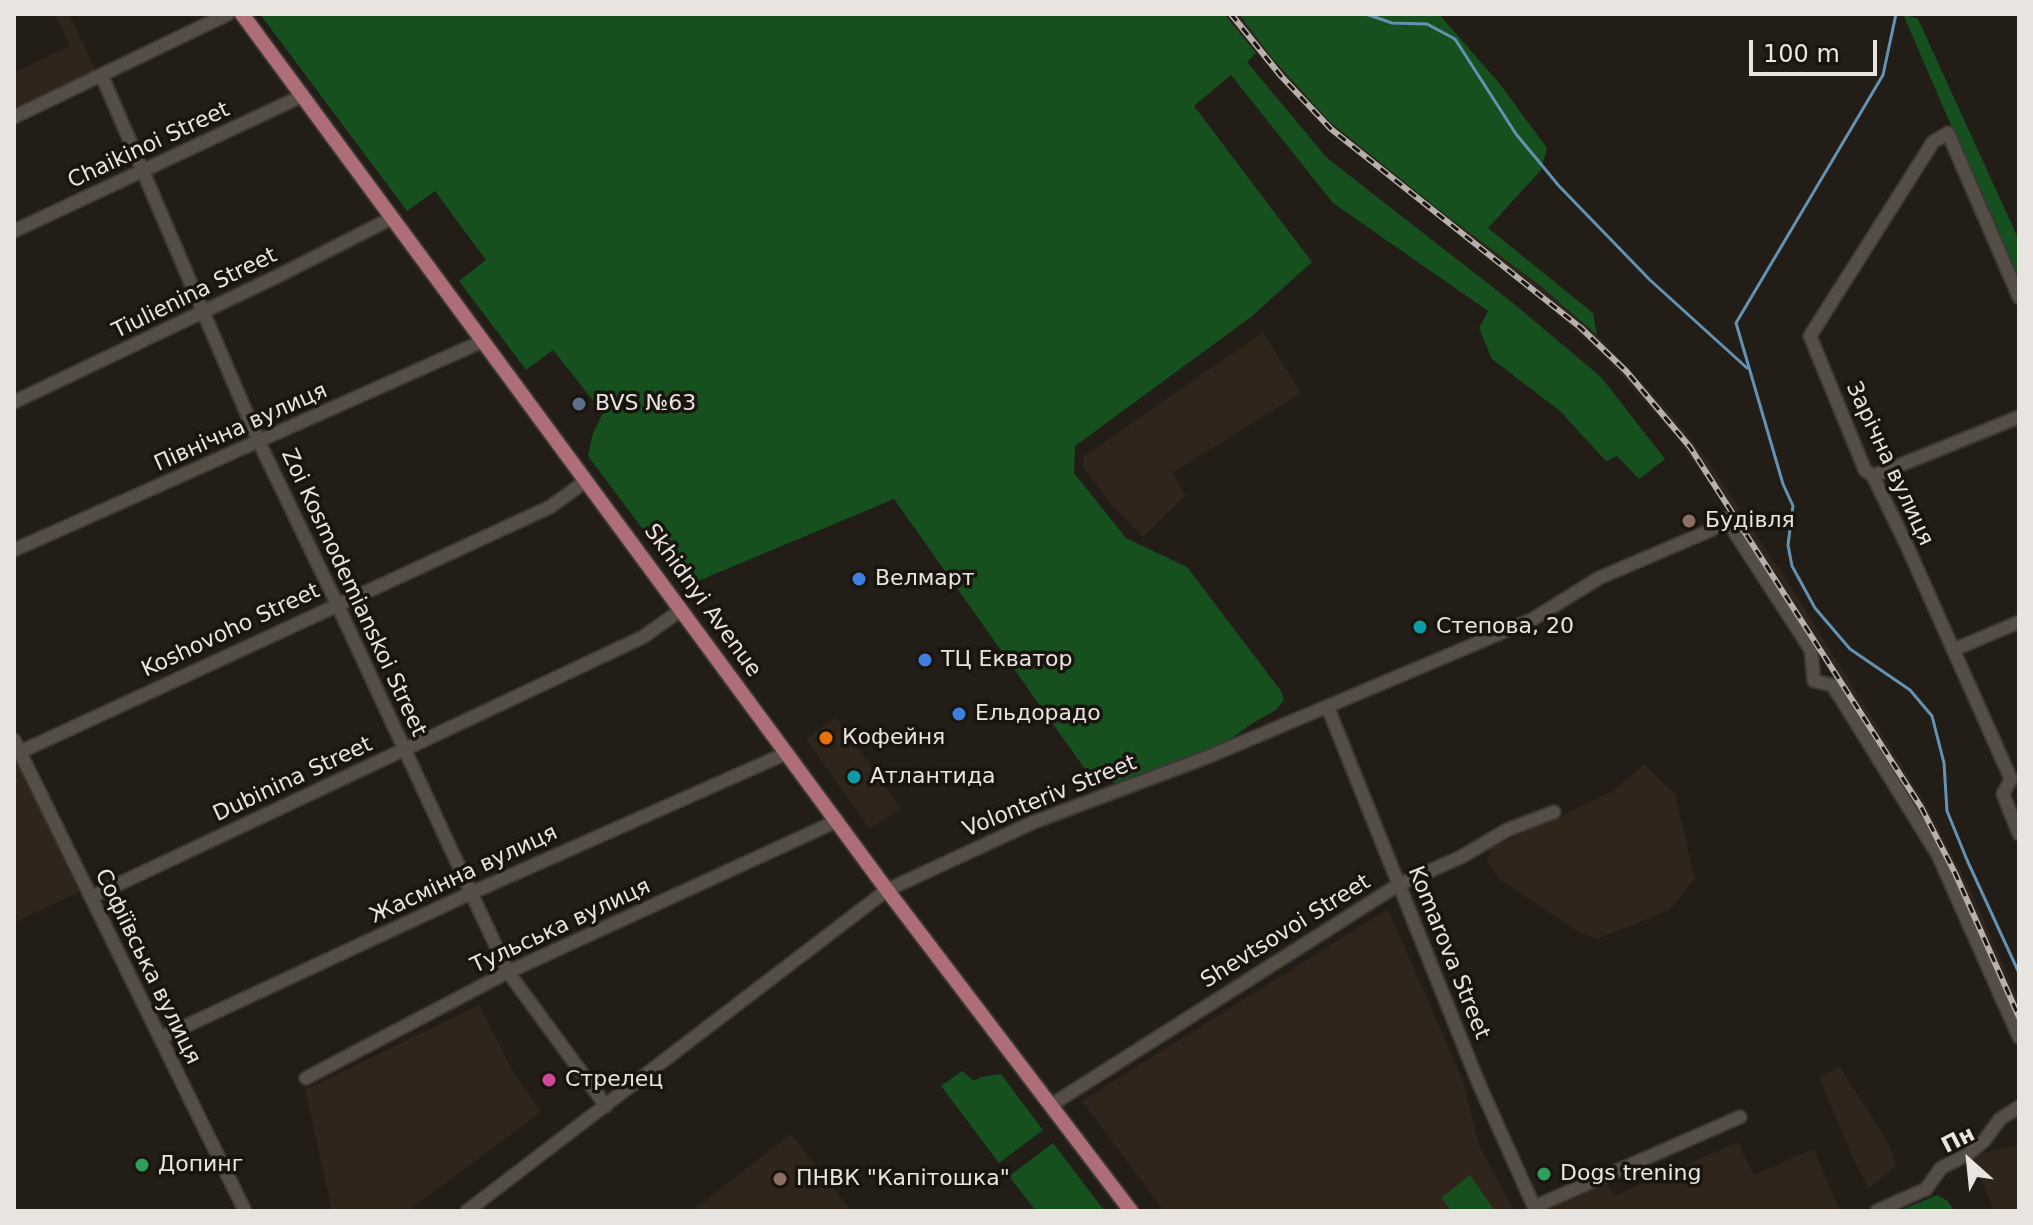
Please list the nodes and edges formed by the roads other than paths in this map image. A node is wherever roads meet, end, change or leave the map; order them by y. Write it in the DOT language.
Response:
graph roads {
  1 [pos="228,14"];
  2 [pos="242,14"];
  3 [pos="102,76"];
  4 [pos="302,96"];
  5 [pos="14,117"];
  6 [pos="142,172"];
  7 [pos="392,218"];
  8 [pos="14,231"];
  9 [pos="2015,278"];
  10 [pos="2019,297"];
  11 [pos="203,313"];
  12 [pos="483,341"];
  13 [pos="14,402"];
  14 [pos="2019,417"];
  15 [pos="259,442"];
  16 [pos="1873,476"];
  17 [pos="586,481"];
  18 [pos="14,550"];
  19 [pos="337,604"];
  20 [pos="681,610"];
  21 [pos="2019,622"];
  22 [pos="1953,650"];
  23 [pos="1328,708"];
  24 [pos="17,746"];
  25 [pos="405,750"];
  26 [pos="787,753"];
  27 [pos="2015,778"];
  28 [pos="1554,812"];
  29 [pos="837,821"];
  30 [pos="2019,834"];
  31 [pos="1398,885"];
  32 [pos="887,890"];
  33 [pos="471,893"];
  34 [pos="91,897"];
  35 [pos="508,972"];
  36 [pos="2019,1037"];
  37 [pos="160,1038"];
  38 [pos="306,1078"];
  39 [pos="1051,1105"];
  40 [pos="606,1106"];
  41 [pos="2019,1107"];
  42 [pos="1740,1117"];
  43 [pos="1535,1209"];
  44 [pos="245,1211"];
  45 [pos="467,1211"];
  46 [pos="1131,1211"];
  47 [pos="1877,1211"];
  1 -- 3 [label="street"];
  2 -- 4 [label="main road, Skhidnyi Avenue"];
  3 -- 5 [label="street"];
  3 -- 6 [label="street, Zoi Kosmodemianskoi Street"];
  4 -- 6 [label="street, Chaikinoi Street"];
  4 -- 7 [label="main road, Skhidnyi Avenue"];
  6 -- 8 [label="street, Chaikinoi Street"];
  6 -- 11 [label="street, Zoi Kosmodemianskoi Street"];
  7 -- 11 [label="street, Tiulienina Street"];
  7 -- 12 [label="main road, Skhidnyi Avenue"];
  9 -- 10 [label="street"];
  9 -- 16 [label="street, Зарічна вулиця"];
  11 -- 13 [label="street, Tiulienina Street"];
  11 -- 15 [label="street, Zoi Kosmodemianskoi Street"];
  12 -- 15 [label="street, Північна вулиця"];
  12 -- 17 [label="main road, Skhidnyi Avenue"];
  14 -- 16 [label="street"];
  15 -- 18 [label="street, Північна вулиця"];
  15 -- 19 [label="street, Zoi Kosmodemianskoi Street"];
  16 -- 22 [label="street, Зарічна вулиця"];
  17 -- 19 [label="street, Koshovoho Street"];
  17 -- 20 [label="main road, Skhidnyi Avenue"];
  19 -- 24 [label="street, Koshovoho Street"];
  19 -- 25 [label="street, Zoi Kosmodemianskoi Street"];
  20 -- 25 [label="street, Dubinina Street"];
  20 -- 26 [label="main road, Skhidnyi Avenue"];
  21 -- 22 [label="street"];
  22 -- 27 [label="street, Зарічна вулиця"];
  23 -- 31 [label="street, Komarova Street"];
  23 -- 32 [label="street, Volonteriv Street"];
  23 -- 36 [label="street, Volonteriv Street"];
  24 -- 34 [label="street, Софіївська вулиця"];
  25 -- 33 [label="street, Zoi Kosmodemianskoi Street"];
  25 -- 34 [label="street, Dubinina Street"];
  26 -- 29 [label="main road, Skhidnyi Avenue"];
  26 -- 33 [label="street, Жасмінна вулиця"];
  27 -- 30 [label="street, Зарічна вулиця"];
  28 -- 31 [label="street, Shevtsovoi Street"];
  29 -- 32 [label="main road, Skhidnyi Avenue"];
  29 -- 35 [label="street, Тульська вулиця"];
  31 -- 39 [label="street, Shevtsovoi Street"];
  31 -- 43 [label="street, Komarova Street"];
  32 -- 39 [label="main road, Skhidnyi Avenue"];
  32 -- 40 [label="street, Volonteriv Street"];
  33 -- 35 [label="street, Zoi Kosmodemianskoi Street"];
  33 -- 37 [label="street, Жасмінна вулиця"];
  34 -- 37 [label="street, Софіївська вулиця"];
  35 -- 38 [label="street, Тульська вулиця"];
  35 -- 40 [label="street, Zoi Kosmodemianskoi Street"];
  37 -- 44 [label="street, Софіївська вулиця"];
  39 -- 46 [label="main road, Skhidnyi Avenue"];
  40 -- 45 [label="street, Volonteriv Street"];
  41 -- 47 [label="street"];
  42 -- 43 [label="street"];
}
